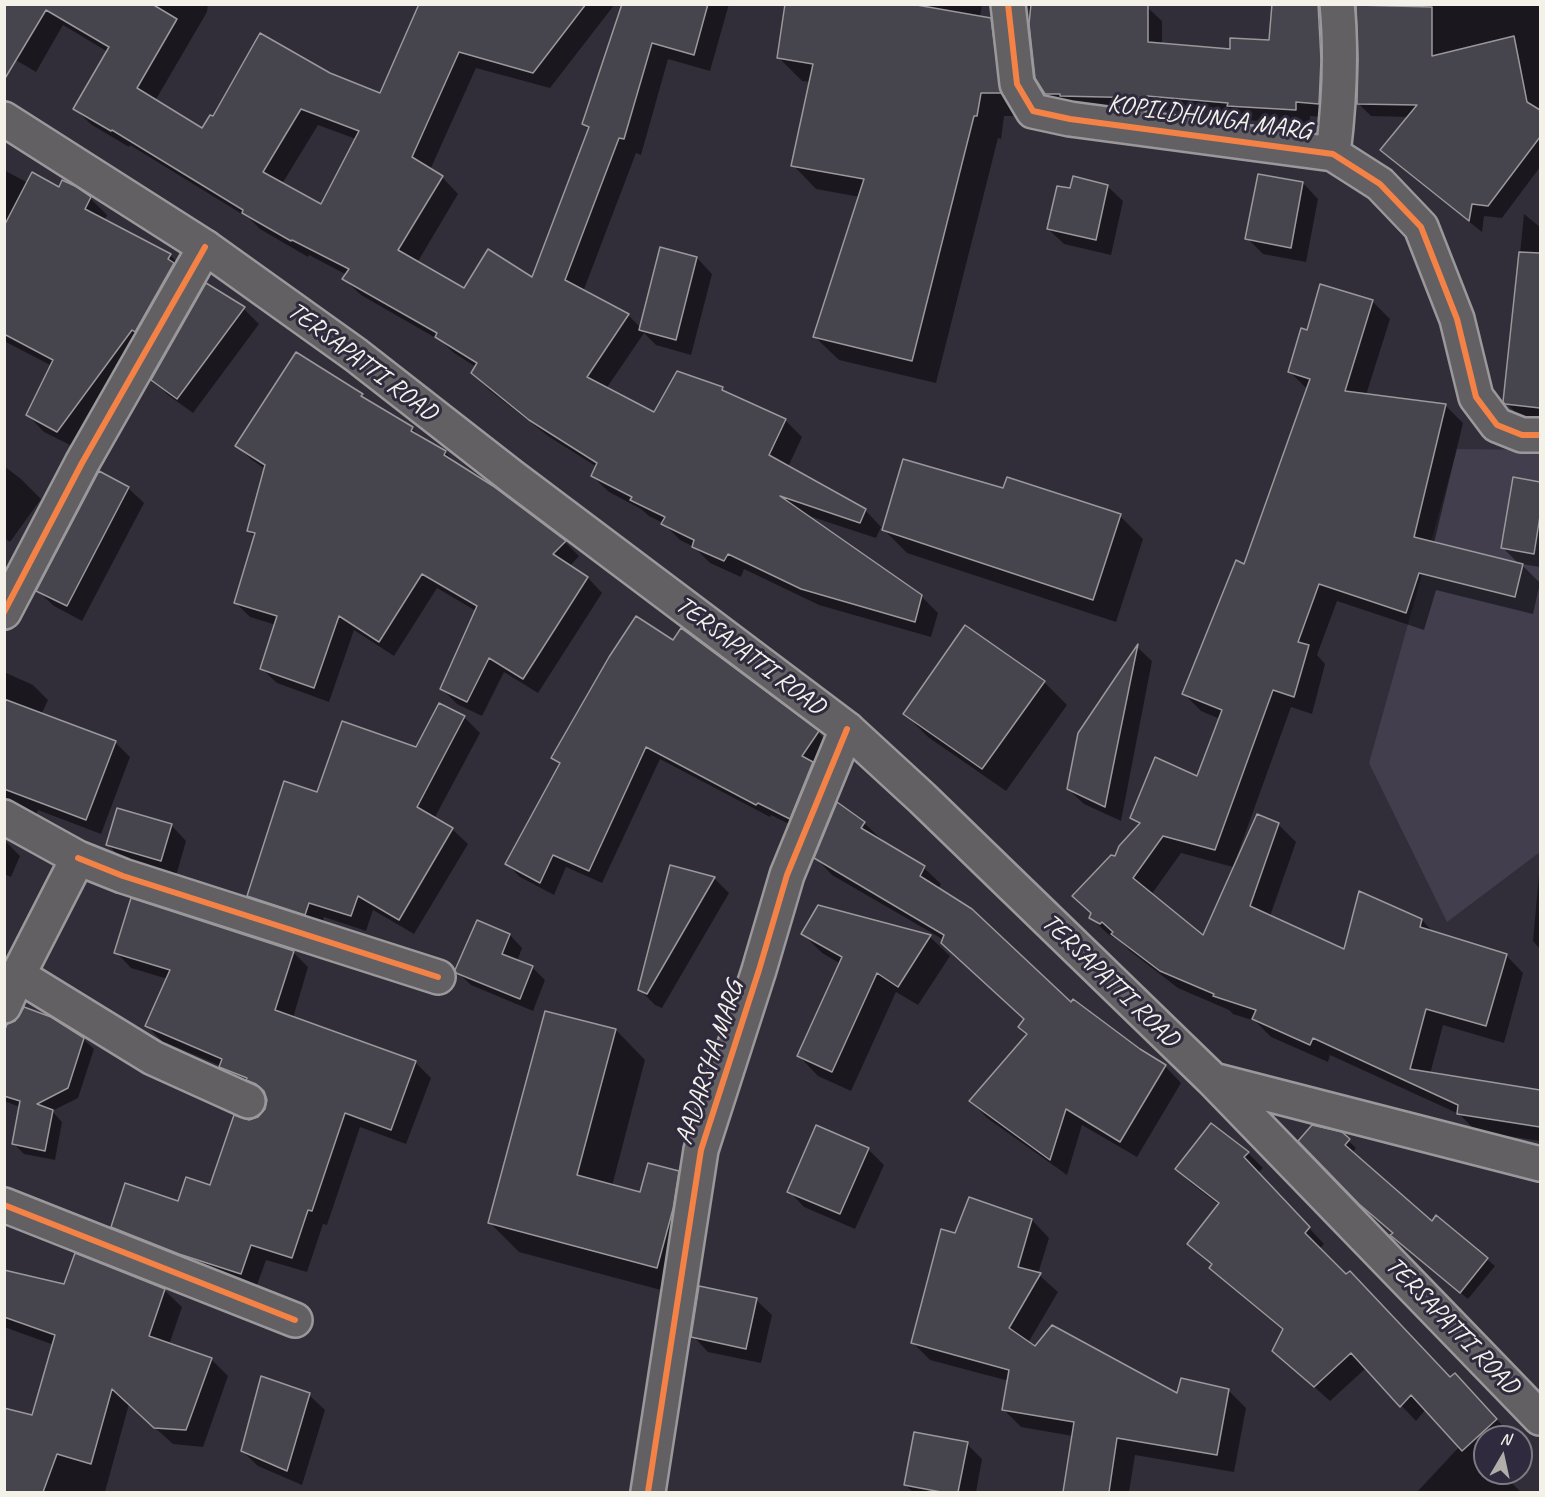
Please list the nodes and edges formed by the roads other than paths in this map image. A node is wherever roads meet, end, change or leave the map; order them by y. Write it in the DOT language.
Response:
graph roads {
  1 [pos="1008,4"];
  2 [pos="1337,4"];
  3 [pos="4,119"];
  4 [pos="1333,154"];
  5 [pos="205,247"];
  6 [pos="1540,435"];
  7 [pos="4,612"];
  8 [pos="847,729"];
  9 [pos="4,817"];
  10 [pos="78,858"];
  11 [pos="18,975"];
  12 [pos="438,977"];
  13 [pos="4,1006"];
  14 [pos="1213,1080"];
  15 [pos="248,1101"];
  16 [pos="1540,1164"];
  17 [pos="4,1205"];
  18 [pos="295,1320"];
  19 [pos="1540,1418"];
  20 [pos="648,1492"];
  1 -- 4 [label="street, KOPILDHUNGA MARG"];
  2 -- 4 [label="street"];
  3 -- 5 [label="street, TERSAPATTI ROAD"];
  4 -- 6 [label="street, KOPILDHUNGA MARG"];
  5 -- 7 [label="street"];
  5 -- 8 [label="street, TERSAPATTI ROAD"];
  8 -- 14 [label="street, TERSAPATTI ROAD"];
  8 -- 20 [label="street, AADARSHA MARG"];
  9 -- 10 [label="street"];
  10 -- 11 [label="street"];
  10 -- 12 [label="street"];
  11 -- 13 [label="street"];
  11 -- 15 [label="street"];
  14 -- 16 [label="street"];
  14 -- 19 [label="street, TERSAPATTI ROAD"];
  17 -- 18 [label="street"];
}
